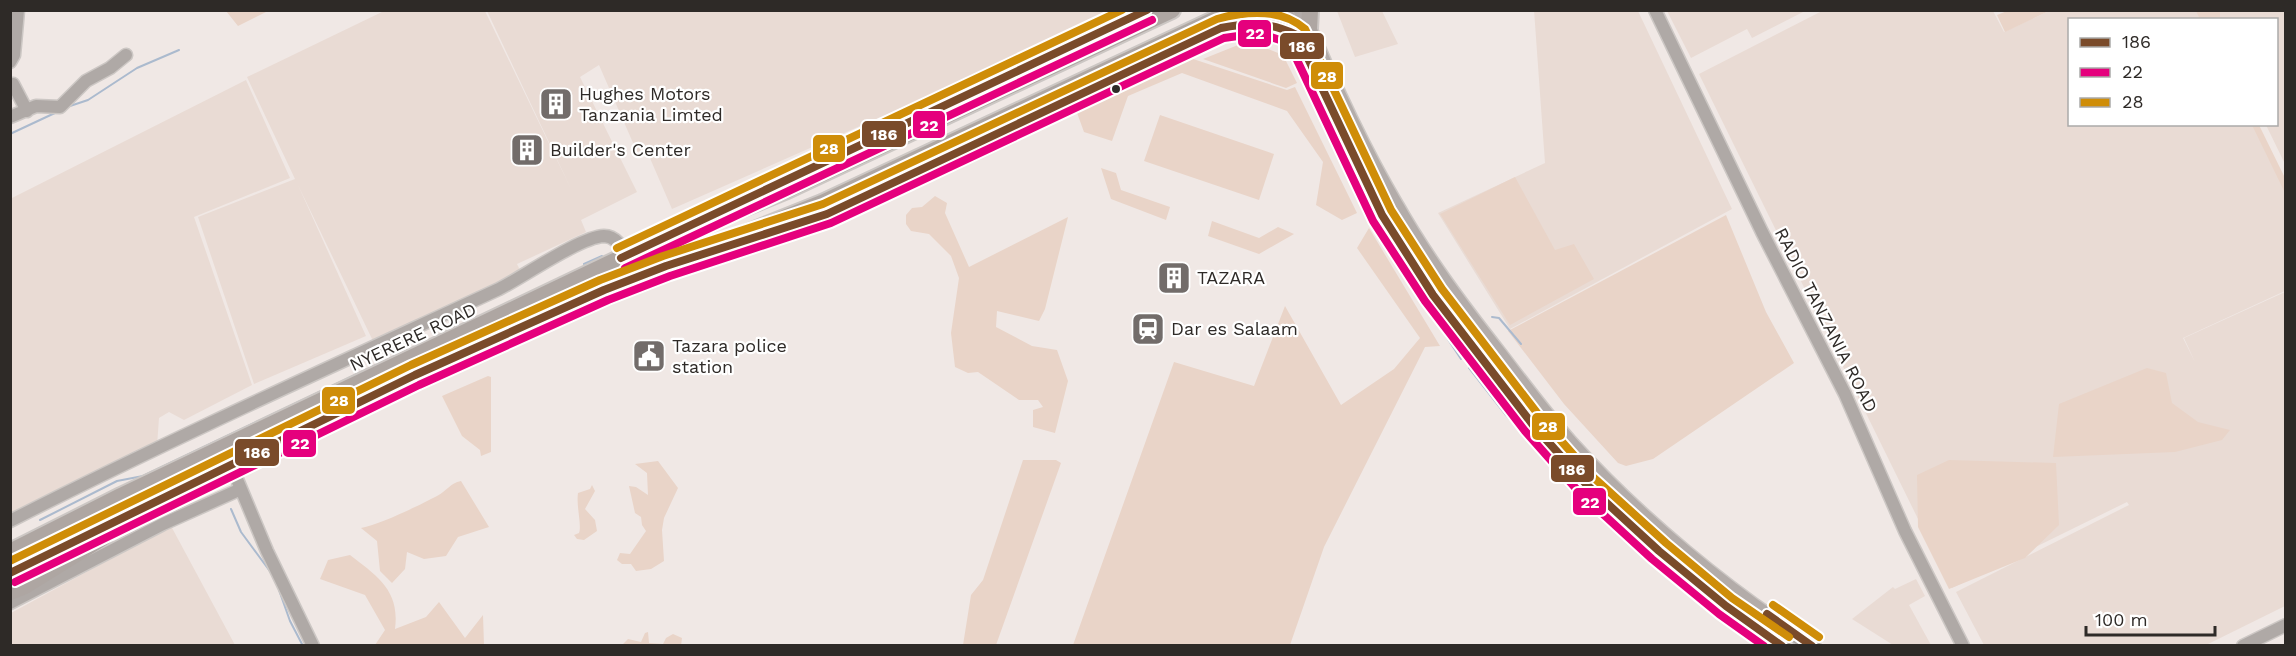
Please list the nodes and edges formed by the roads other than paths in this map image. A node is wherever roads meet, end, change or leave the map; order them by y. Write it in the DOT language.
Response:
graph roads {
  1 [pos="18,10"];
  2 [pos="1148,10"];
  3 [pos="1172,10"];
  4 [pos="1235,10"];
  5 [pos="1260,10"];
  6 [pos="1284,10"];
  7 [pos="1301,10"];
  8 [pos="1310,10"];
  9 [pos="1655,10"];
  10 [pos="1221,28"];
  11 [pos="1303,32"];
  12 [pos="126,55"];
  13 [pos="10,62"];
  14 [pos="13,84"];
  15 [pos="27,111"];
  16 [pos="10,117"];
  17 [pos="672,236"];
  18 [pos="626,256"];
  19 [pos="666,266"];
  20 [pos="241,439"];
  21 [pos="233,462"];
  22 [pos="241,489"];
  23 [pos="10,521"];
  24 [pos="111,522"];
  25 [pos="10,552"];
  26 [pos="10,573"];
  27 [pos="10,592"];
  28 [pos="10,603"];
  29 [pos="2286,625"];
  30 [pos="314,645"];
  31 [pos="1784,645"];
  32 [pos="1813,645"];
  33 [pos="1964,645"];
  34 [pos="2243,645"];
  1 -- 13 [label="street"];
  2 -- 17 [label="highway"];
  3 -- 17 [label="highway"];
  4 -- 19 [label="highway"];
  5 -- 10 [label="highway"];
  6 -- 11 [label="main road"];
  7 -- 11 [label="main road"];
  8 -- 11 [label="highway"];
  9 -- 33 [label="street, RADIO TANZANIA ROAD"];
  10 -- 11 [label="highway"];
  10 -- 19 [label="highway"];
  11 -- 31 [label="main road"];
  11 -- 32 [label="main road"];
  12 -- 15 [label="street"];
  14 -- 15 [label="street"];
  15 -- 16 [label="street"];
  17 -- 18 [label="highway, NYERERE ROAD"];
  18 -- 20 [label="highway, NYERERE ROAD"];
  18 -- 23 [label="street"];
  19 -- 21 [label="highway, NYERERE ROAD"];
  20 -- 21 [label="street"];
  20 -- 25 [label="highway, NYERERE ROAD"];
  21 -- 22 [label="street"];
  21 -- 24 [label="highway, NYERERE ROAD"];
  22 -- 28 [label="street"];
  22 -- 30 [label="street"];
  24 -- 26 [label="highway, NYERERE ROAD"];
  24 -- 27 [label="highway"];
  29 -- 34 [label="street"];
}
